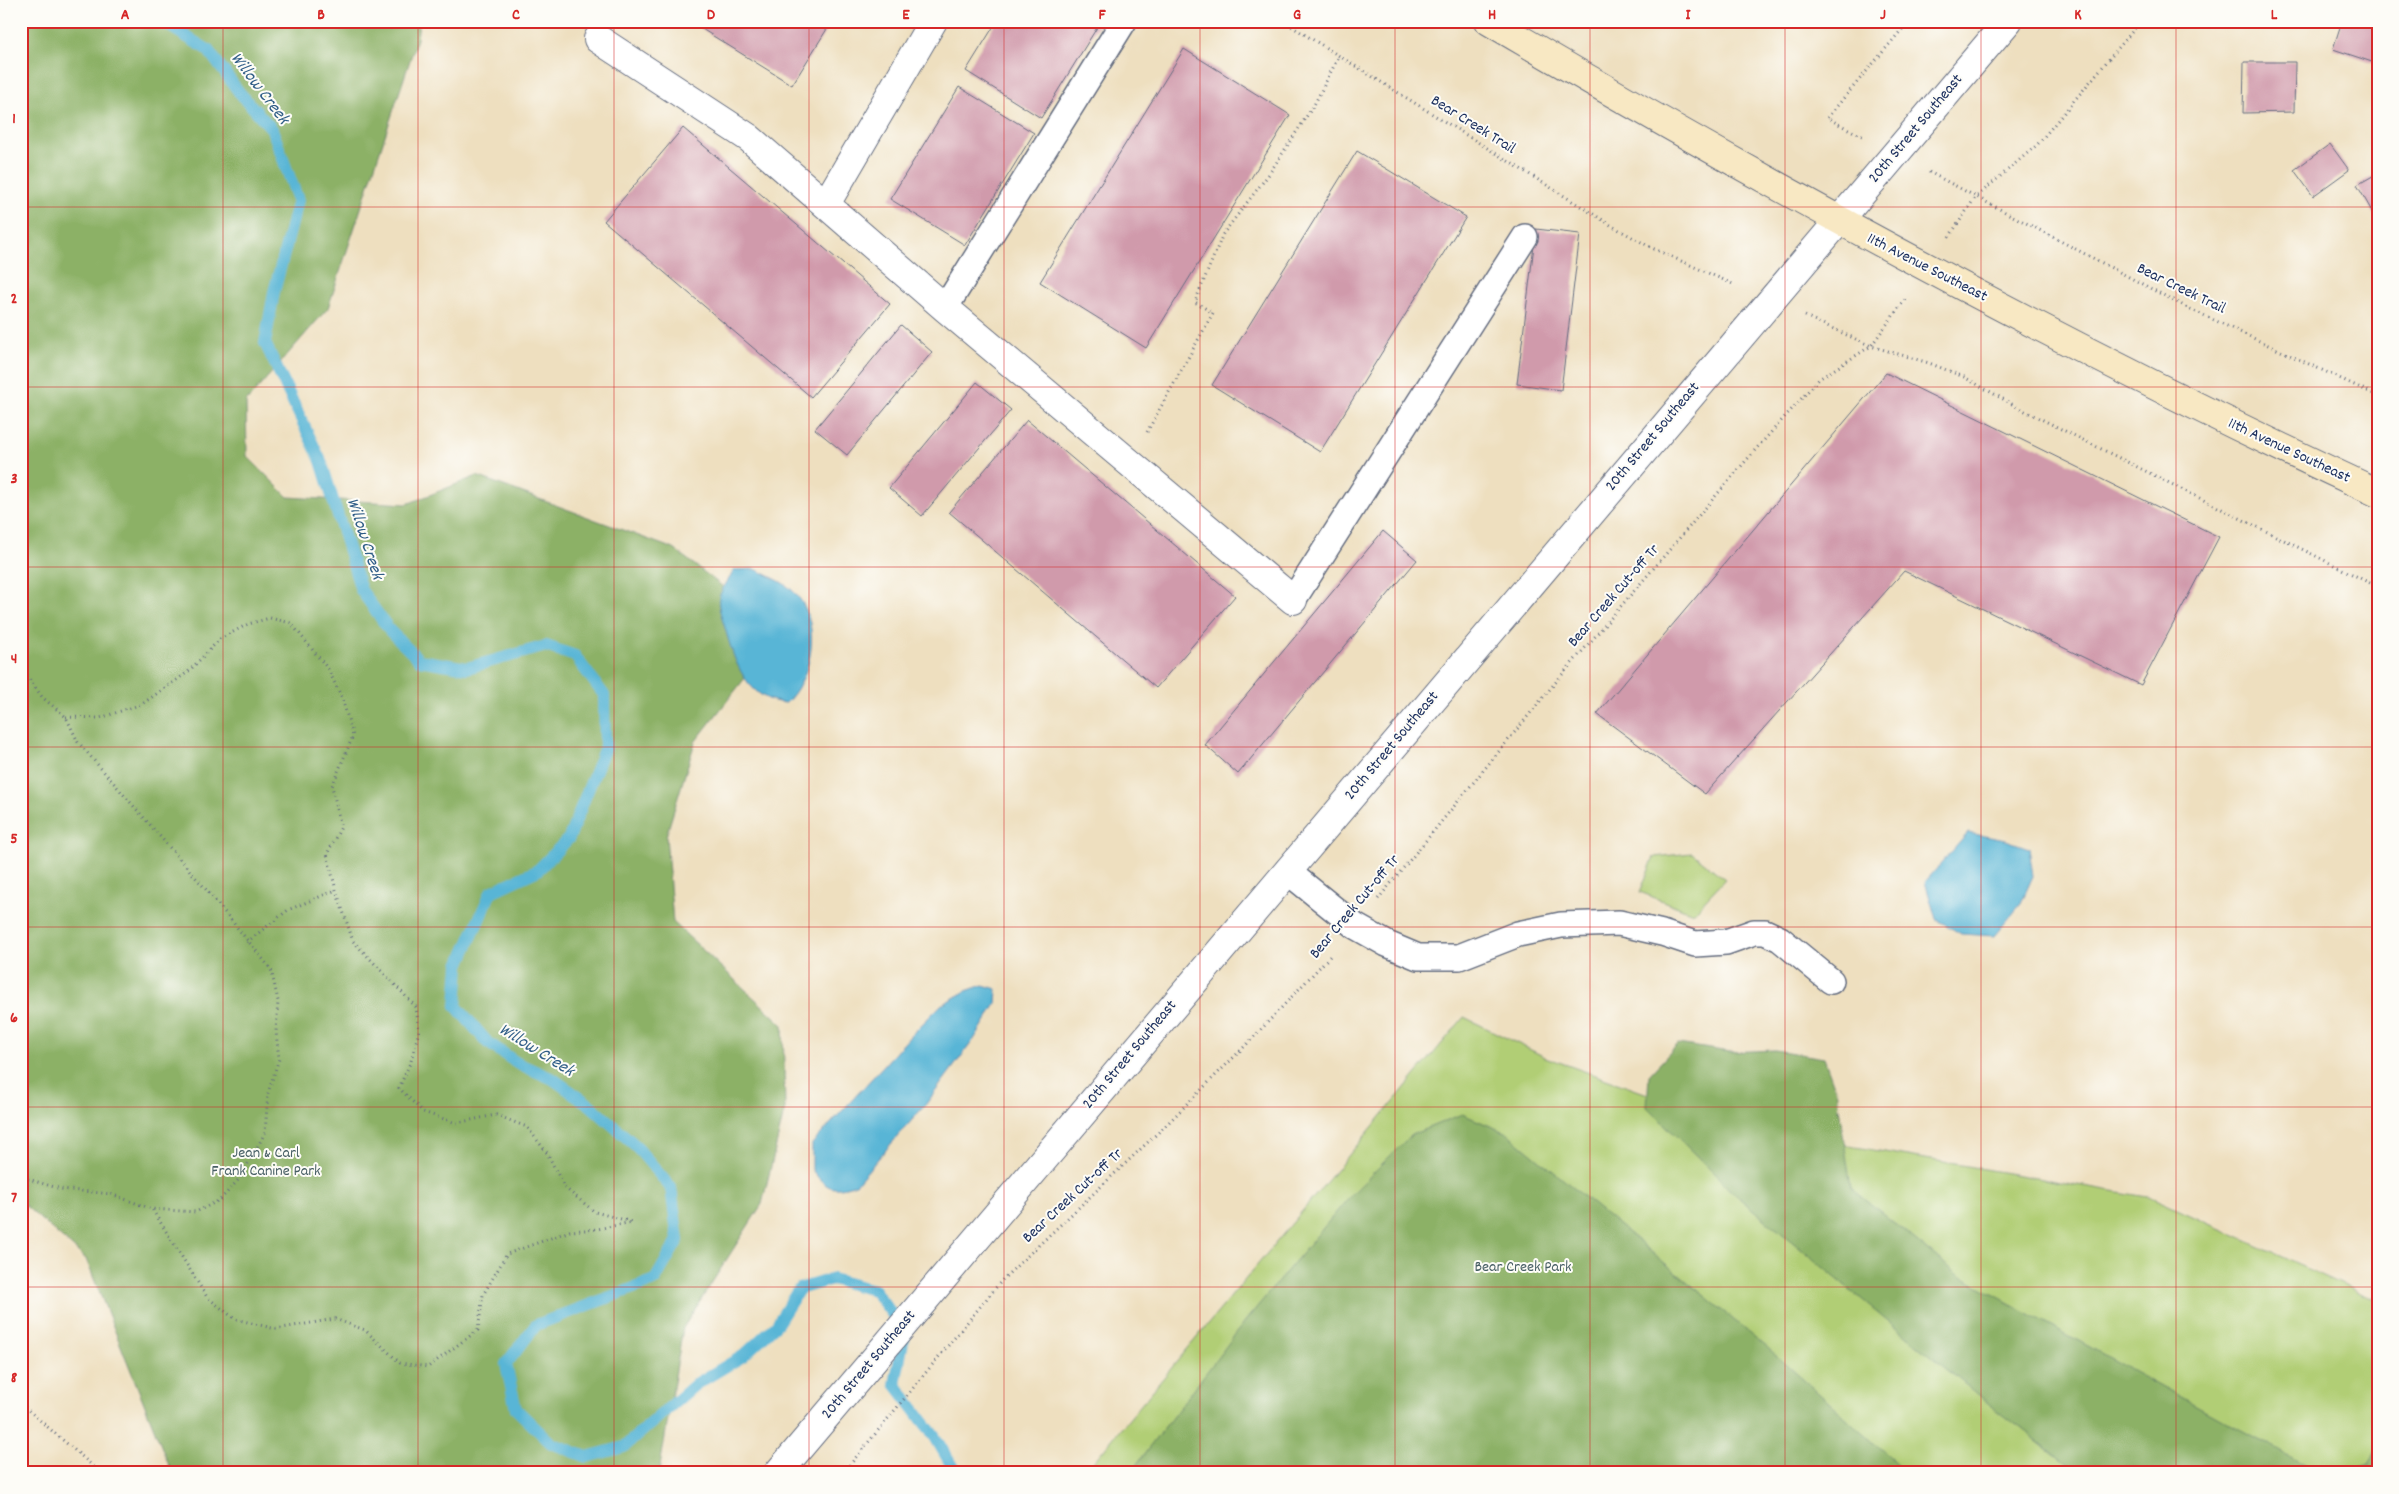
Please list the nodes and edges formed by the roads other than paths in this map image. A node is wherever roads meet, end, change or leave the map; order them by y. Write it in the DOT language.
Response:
graph roads {
  1 [pos="933,21"];
  2 [pos="1124,21"];
  3 [pos="1489,21"];
  4 [pos="2008,21"];
  5 [pos="598,39"];
  6 [pos="826,204"];
  7 [pos="1838,221"];
  8 [pos="1525,238"];
  9 [pos="945,308"];
  10 [pos="2378,493"];
  11 [pos="1294,600"];
  12 [pos="1287,871"];
  13 [pos="1831,981"];
  14 [pos="778,1473"];
  1 -- 6 [label="street"];
  2 -- 9 [label="lane"];
  3 -- 7 [label="main road, 11th Avenue Southeast"];
  4 -- 7 [label="street, 20th Street Southeast"];
  5 -- 6 [label="street"];
  6 -- 9 [label="street"];
  7 -- 10 [label="main road, 11th Avenue Southeast"];
  7 -- 12 [label="street, 20th Street Southeast"];
  8 -- 11 [label="lane"];
  9 -- 11 [label="street"];
  12 -- 13 [label="lane"];
  12 -- 14 [label="street, 20th Street Southeast"];
}
